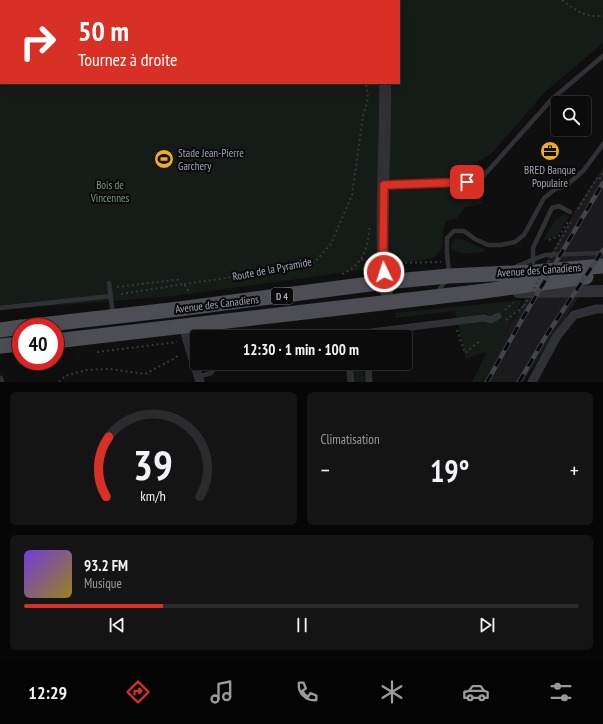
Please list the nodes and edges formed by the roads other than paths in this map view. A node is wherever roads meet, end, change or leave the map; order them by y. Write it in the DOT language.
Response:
graph roads {
  1 [pos="603,56"];
  2 [pos="385,84"];
  3 [pos="603,144"];
  4 [pos="384,185"];
  5 [pos="572,215"];
  6 [pos="603,253"];
  7 [pos="512,266"];
  8 [pos="519,266"];
  9 [pos="534,266"];
  10 [pos="603,266"];
  11 [pos="449,271"];
  12 [pos="603,275"];
  13 [pos="391,278"];
  14 [pos="109,283"];
  15 [pos="603,291"];
  16 [pos="477,292"];
  17 [pos="111,296"];
  18 [pos="434,296"];
  19 [pos="388,303"];
  20 [pos="0,308"];
  21 [pos="603,309"];
  22 [pos="113,316"];
  23 [pos="498,316"];
  24 [pos="64,322"];
  25 [pos="12,328"];
  26 [pos="0,330"];
  27 [pos="403,330"];
  28 [pos="185,334"];
  29 [pos="64,340"];
  30 [pos="12,345"];
  31 [pos="0,346"];
  32 [pos="213,370"];
  33 [pos="350,370"];
  34 [pos="368,370"];
  35 [pos="0,379"];
  36 [pos="199,379"];
  37 [pos="1,382"];
  38 [pos="351,382"];
  39 [pos="369,382"];
  40 [pos="532,382"];
  1 -- 4 [label="lane"];
  2 -- 4 [label="street"];
  3 -- 11 [label="lane"];
  4 -- 13 [label="street"];
  5 -- 9 [label="lane"];
  6 -- 9 [label="lane"];
  7 -- 8 [label="lane"];
  8 -- 9 [label="lane"];
  8 -- 9 [label="lane"];
  9 -- 10 [label="main road, Avenue des Canadiens / D 4"];
  9 -- 11 [label="main road, Avenue des Canadiens / D 4"];
  11 -- 13 [label="main road, Avenue des Canadiens / D 4"];
  11 -- 18 [label="lane"];
  12 -- 16 [label="main road, Avenue des Canadiens / D 4"];
  13 -- 19 [label="street"];
  13 -- 22 [label="main road, Avenue des Canadiens / D 4"];
  14 -- 17 [label="lane"];
  15 -- 16 [label="street"];
  16 -- 18 [label="main road, Avenue des Canadiens / D 4"];
  17 -- 20 [label="lane"];
  17 -- 22 [label="lane"];
  18 -- 19 [label="main road, Avenue des Canadiens / D 4"];
  19 -- 28 [label="main road, Avenue des Canadiens / D 4"];
  21 -- 40 [label="street"];
  22 -- 24 [label="main road, Avenue des Canadiens / D 4"];
  23 -- 27 [label="street"];
  25 -- 26 [label="main road, Avenue des Canadiens / D 4"];
  28 -- 29 [label="main road, Avenue des Canadiens / D 4"];
  28 -- 36 [label="street"];
  30 -- 31 [label="main road"];
  32 -- 36 [label="lane"];
  33 -- 38 [label="street"];
  34 -- 39 [label="street"];
  35 -- 37 [label="street"];
}
